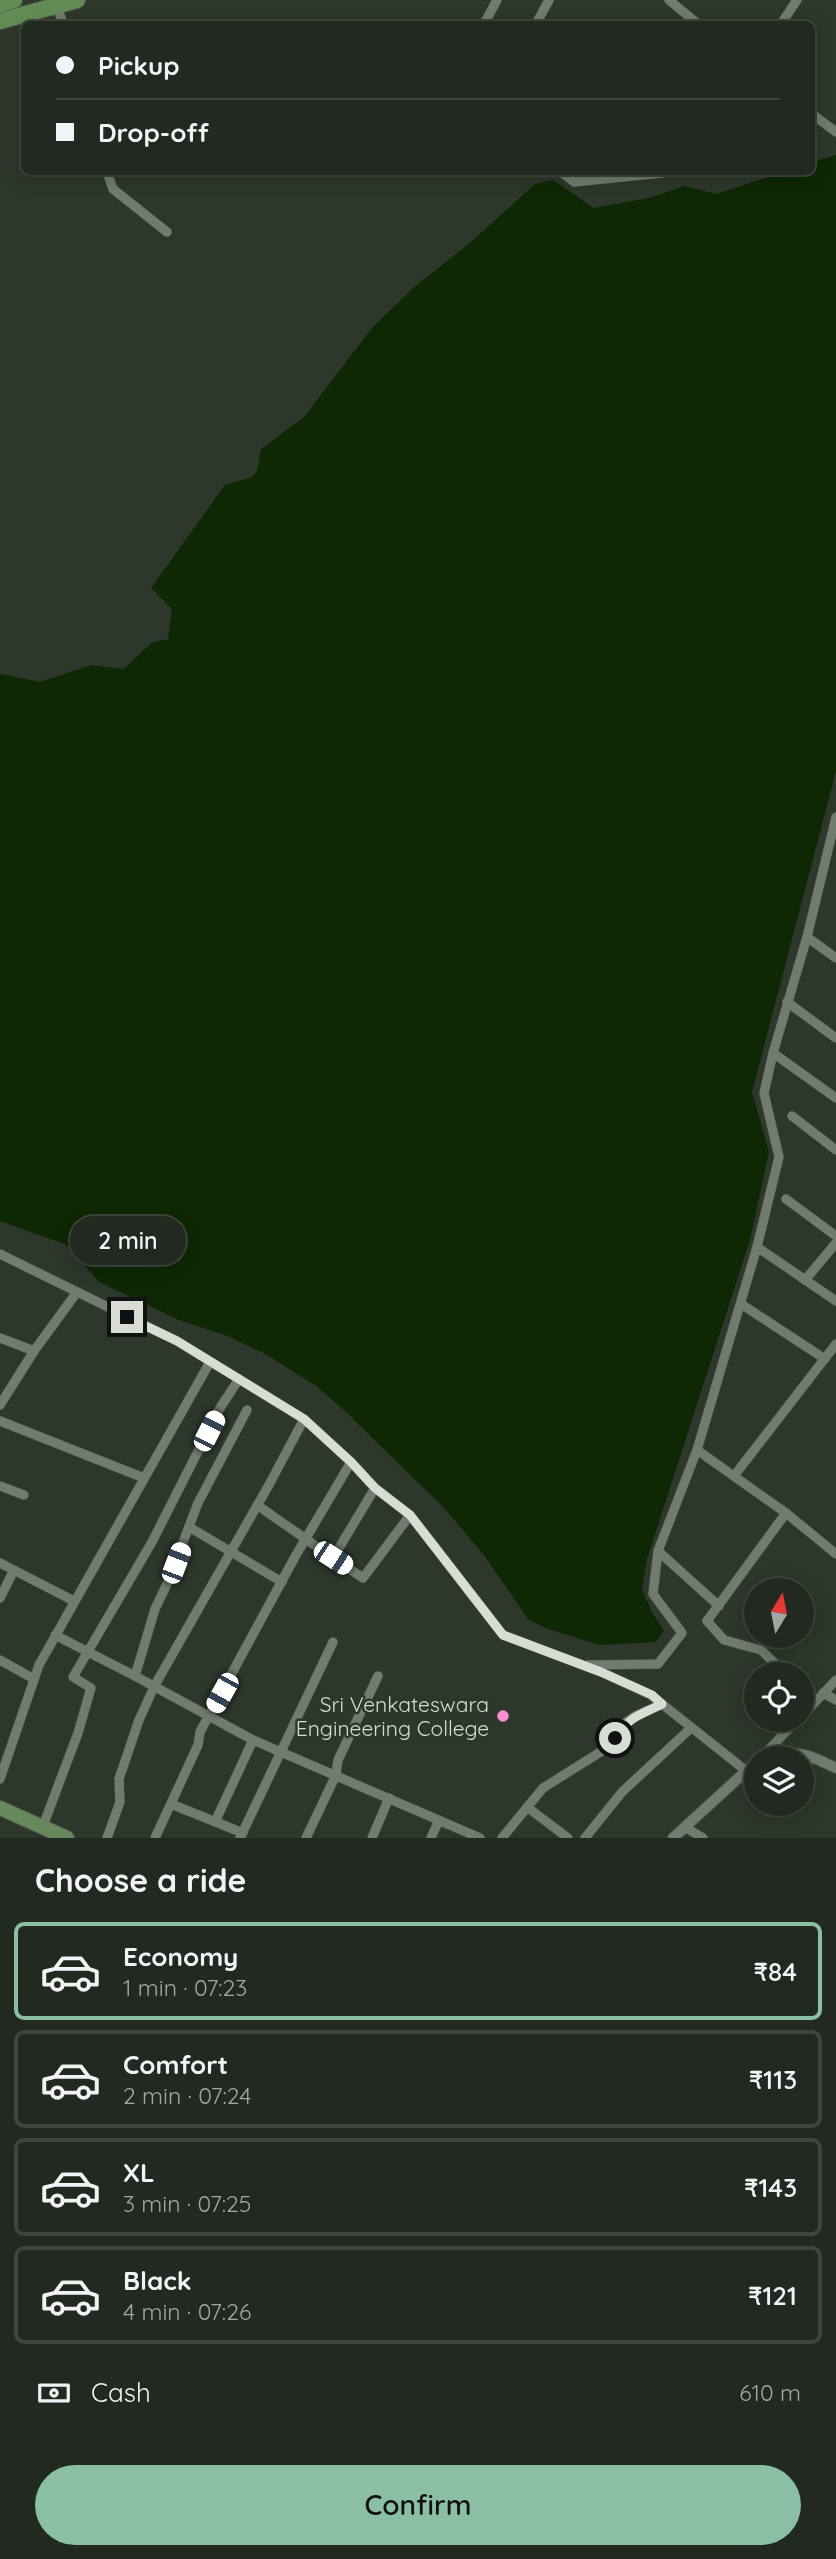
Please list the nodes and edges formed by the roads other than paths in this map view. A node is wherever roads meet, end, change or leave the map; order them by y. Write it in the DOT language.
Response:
graph roads {
  1 [pos="14,0"];
  2 [pos="77,0"];
  3 [pos="497,0"];
  4 [pos="548,0"];
  5 [pos="670,0"];
  6 [pos="797,0"];
  7 [pos="0,4"];
  8 [pos="57,6"];
  9 [pos="0,21"];
  10 [pos="61,21"];
  11 [pos="486,21"];
  12 [pos="538,21"];
  13 [pos="694,21"];
  14 [pos="783,21"];
  15 [pos="815,116"];
  16 [pos="824,123"];
  17 [pos="815,127"];
  18 [pos="836,132"];
  19 [pos="108,175"];
  20 [pos="565,175"];
  21 [pos="601,175"];
  22 [pos="167,232"];
  23 [pos="836,817"];
  24 [pos="807,937"];
  25 [pos="836,958"];
  26 [pos="787,1002"];
  27 [pos="836,1038"];
  28 [pos="773,1053"];
  29 [pos="836,1098"];
  30 [pos="792,1116"];
  31 [pos="836,1150"];
  32 [pos="786,1199"];
  33 [pos="836,1236"];
  34 [pos="836,1242"];
  35 [pos="757,1247"];
  36 [pos="0,1254"];
  37 [pos="805,1280"];
  38 [pos="76,1292"];
  39 [pos="836,1301"];
  40 [pos="741,1304"];
  41 [pos="0,1338"];
  42 [pos="836,1344"];
  43 [pos="34,1351"];
  44 [pos="825,1359"];
  45 [pos="210,1362"];
  46 [pos="239,1379"];
  47 [pos="0,1405"];
  48 [pos="247,1410"];
  49 [pos="304,1419"];
  50 [pos="0,1421"];
  51 [pos="696,1450"];
  52 [pos="351,1462"];
  53 [pos="734,1476"];
  54 [pos="144,1478"];
  55 [pos="0,1486"];
  56 [pos="375,1488"];
  57 [pos="24,1494"];
  58 [pos="257,1505"];
  59 [pos="786,1513"];
  60 [pos="410,1515"];
  61 [pos="189,1527"];
  62 [pos="306,1539"];
  63 [pos="658,1551"];
  64 [pos="230,1553"];
  65 [pos="836,1554"];
  66 [pos="333,1558"];
  67 [pos="0,1563"];
  68 [pos="14,1570"];
  69 [pos="282,1582"];
  70 [pos="0,1598"];
  71 [pos="74,1601"];
  72 [pos="719,1605"];
  73 [pos="55,1635"];
  74 [pos="333,1642"];
  75 [pos="88,1653"];
  76 [pos="0,1660"];
  77 [pos="773,1662"];
  78 [pos="582,1665"];
  79 [pos="135,1676"];
  80 [pos="378,1676"];
  81 [pos="34,1679"];
  82 [pos="836,1681"];
  83 [pos="155,1685"];
  84 [pos="823,1693"];
  85 [pos="836,1700"];
  86 [pos="815,1701"];
  87 [pos="662,1704"];
  88 [pos="210,1715"];
  89 [pos="691,1728"];
  90 [pos="786,1732"];
  91 [pos="254,1740"];
  92 [pos="774,1746"];
  93 [pos="281,1752"];
  94 [pos="814,1758"];
  95 [pos="836,1768"];
  96 [pos="744,1769"];
  97 [pos="744,1771"];
  98 [pos="336,1775"];
  99 [pos="0,1779"];
  100 [pos="389,1798"];
  101 [pos="171,1804"];
  102 [pos="527,1807"];
  103 [pos="0,1808"];
  104 [pos="0,1816"];
  105 [pos="439,1820"];
  106 [pos="215,1822"];
  107 [pos="685,1828"];
  108 [pos="47,1832"];
  109 [pos="241,1835"];
  110 [pos="67,1838"];
  111 [pos="107,1838"];
  112 [pos="155,1838"];
  113 [pos="306,1838"];
  114 [pos="372,1838"];
  115 [pos="431,1838"];
  116 [pos="480,1838"];
  117 [pos="502,1838"];
  118 [pos="568,1838"];
  119 [pos="585,1838"];
  120 [pos="673,1838"];
  121 [pos="703,1838"];
  1 -- 7 [label="highway"];
  2 -- 8 [label="highway"];
  3 -- 11 [label="street"];
  4 -- 12 [label="street"];
  5 -- 13 [label="street"];
  6 -- 14 [label="street"];
  8 -- 9 [label="highway"];
  8 -- 10 [label="street"];
  15 -- 16 [label="street"];
  16 -- 17 [label="street"];
  16 -- 18 [label="street"];
  19 -- 22 [label="street"];
  20 -- 21 [label="street"];
  23 -- 24 [label="street"];
  24 -- 25 [label="street"];
  24 -- 26 [label="street"];
  26 -- 27 [label="street"];
  26 -- 28 [label="street"];
  28 -- 29 [label="street"];
  28 -- 35 [label="street"];
  30 -- 31 [label="street"];
  32 -- 33 [label="street"];
  34 -- 37 [label="street"];
  35 -- 37 [label="street"];
  35 -- 40 [label="street"];
  36 -- 38 [label="street"];
  37 -- 39 [label="street"];
  38 -- 43 [label="street"];
  38 -- 45 [label="street"];
  40 -- 44 [label="street"];
  40 -- 51 [label="street"];
  41 -- 43 [label="street"];
  42 -- 44 [label="street"];
  43 -- 47 [label="street"];
  44 -- 53 [label="street"];
  45 -- 46 [label="street"];
  45 -- 54 [label="street"];
  46 -- 49 [label="street"];
  46 -- 75 [label="street"];
  48 -- 61 [label="street"];
  49 -- 52 [label="street"];
  49 -- 58 [label="street"];
  50 -- 54 [label="street"];
  51 -- 53 [label="street"];
  51 -- 63 [label="street"];
  52 -- 56 [label="street"];
  52 -- 62 [label="street"];
  53 -- 59 [label="street"];
  54 -- 71 [label="street"];
  55 -- 57 [label="street"];
  56 -- 60 [label="street"];
  56 -- 66 [label="street"];
  58 -- 62 [label="street"];
  58 -- 64 [label="street"];
  59 -- 65 [label="street"];
  59 -- 72 [label="street"];
  60 -- 66 [label="street"];
  60 -- 78 [label="street"];
  61 -- 64 [label="street"];
  61 -- 79 [label="street"];
  62 -- 66 [label="street"];
  62 -- 69 [label="street"];
  63 -- 72 [label="street"];
  63 -- 78 [label="street"];
  64 -- 69 [label="street"];
  64 -- 83 [label="street"];
  67 -- 68 [label="street"];
  68 -- 70 [label="street"];
  68 -- 71 [label="street"];
  69 -- 88 [label="street"];
  71 -- 73 [label="street"];
  72 -- 77 [label="street"];
  73 -- 75 [label="street"];
  73 -- 81 [label="street"];
  74 -- 93 [label="street"];
  75 -- 79 [label="street"];
  75 -- 108 [label="street"];
  76 -- 81 [label="street"];
  78 -- 87 [label="street"];
  79 -- 83 [label="street"];
  80 -- 98 [label="street"];
  81 -- 99 [label="street"];
  82 -- 84 [label="street"];
  83 -- 88 [label="street"];
  83 -- 111 [label="street"];
  84 -- 85 [label="street"];
  84 -- 86 [label="street"];
  87 -- 89 [label="street"];
  87 -- 102 [label="street"];
  88 -- 91 [label="street"];
  88 -- 101 [label="street"];
  89 -- 96 [label="street"];
  89 -- 119 [label="street"];
  90 -- 92 [label="street"];
  91 -- 93 [label="street"];
  91 -- 106 [label="street"];
  93 -- 98 [label="street"];
  93 -- 109 [label="street"];
  94 -- 95 [label="street"];
  97 -- 107 [label="street"];
  98 -- 100 [label="street"];
  98 -- 113 [label="street"];
  100 -- 105 [label="street"];
  100 -- 114 [label="street"];
  101 -- 106 [label="street"];
  101 -- 112 [label="street"];
  102 -- 117 [label="street"];
  102 -- 118 [label="street"];
  103 -- 108 [label="main road"];
  104 -- 108 [label="main road"];
  105 -- 115 [label="street"];
  105 -- 116 [label="street"];
  106 -- 109 [label="street"];
  107 -- 120 [label="street"];
  107 -- 121 [label="street"];
  108 -- 110 [label="main road"];
}
